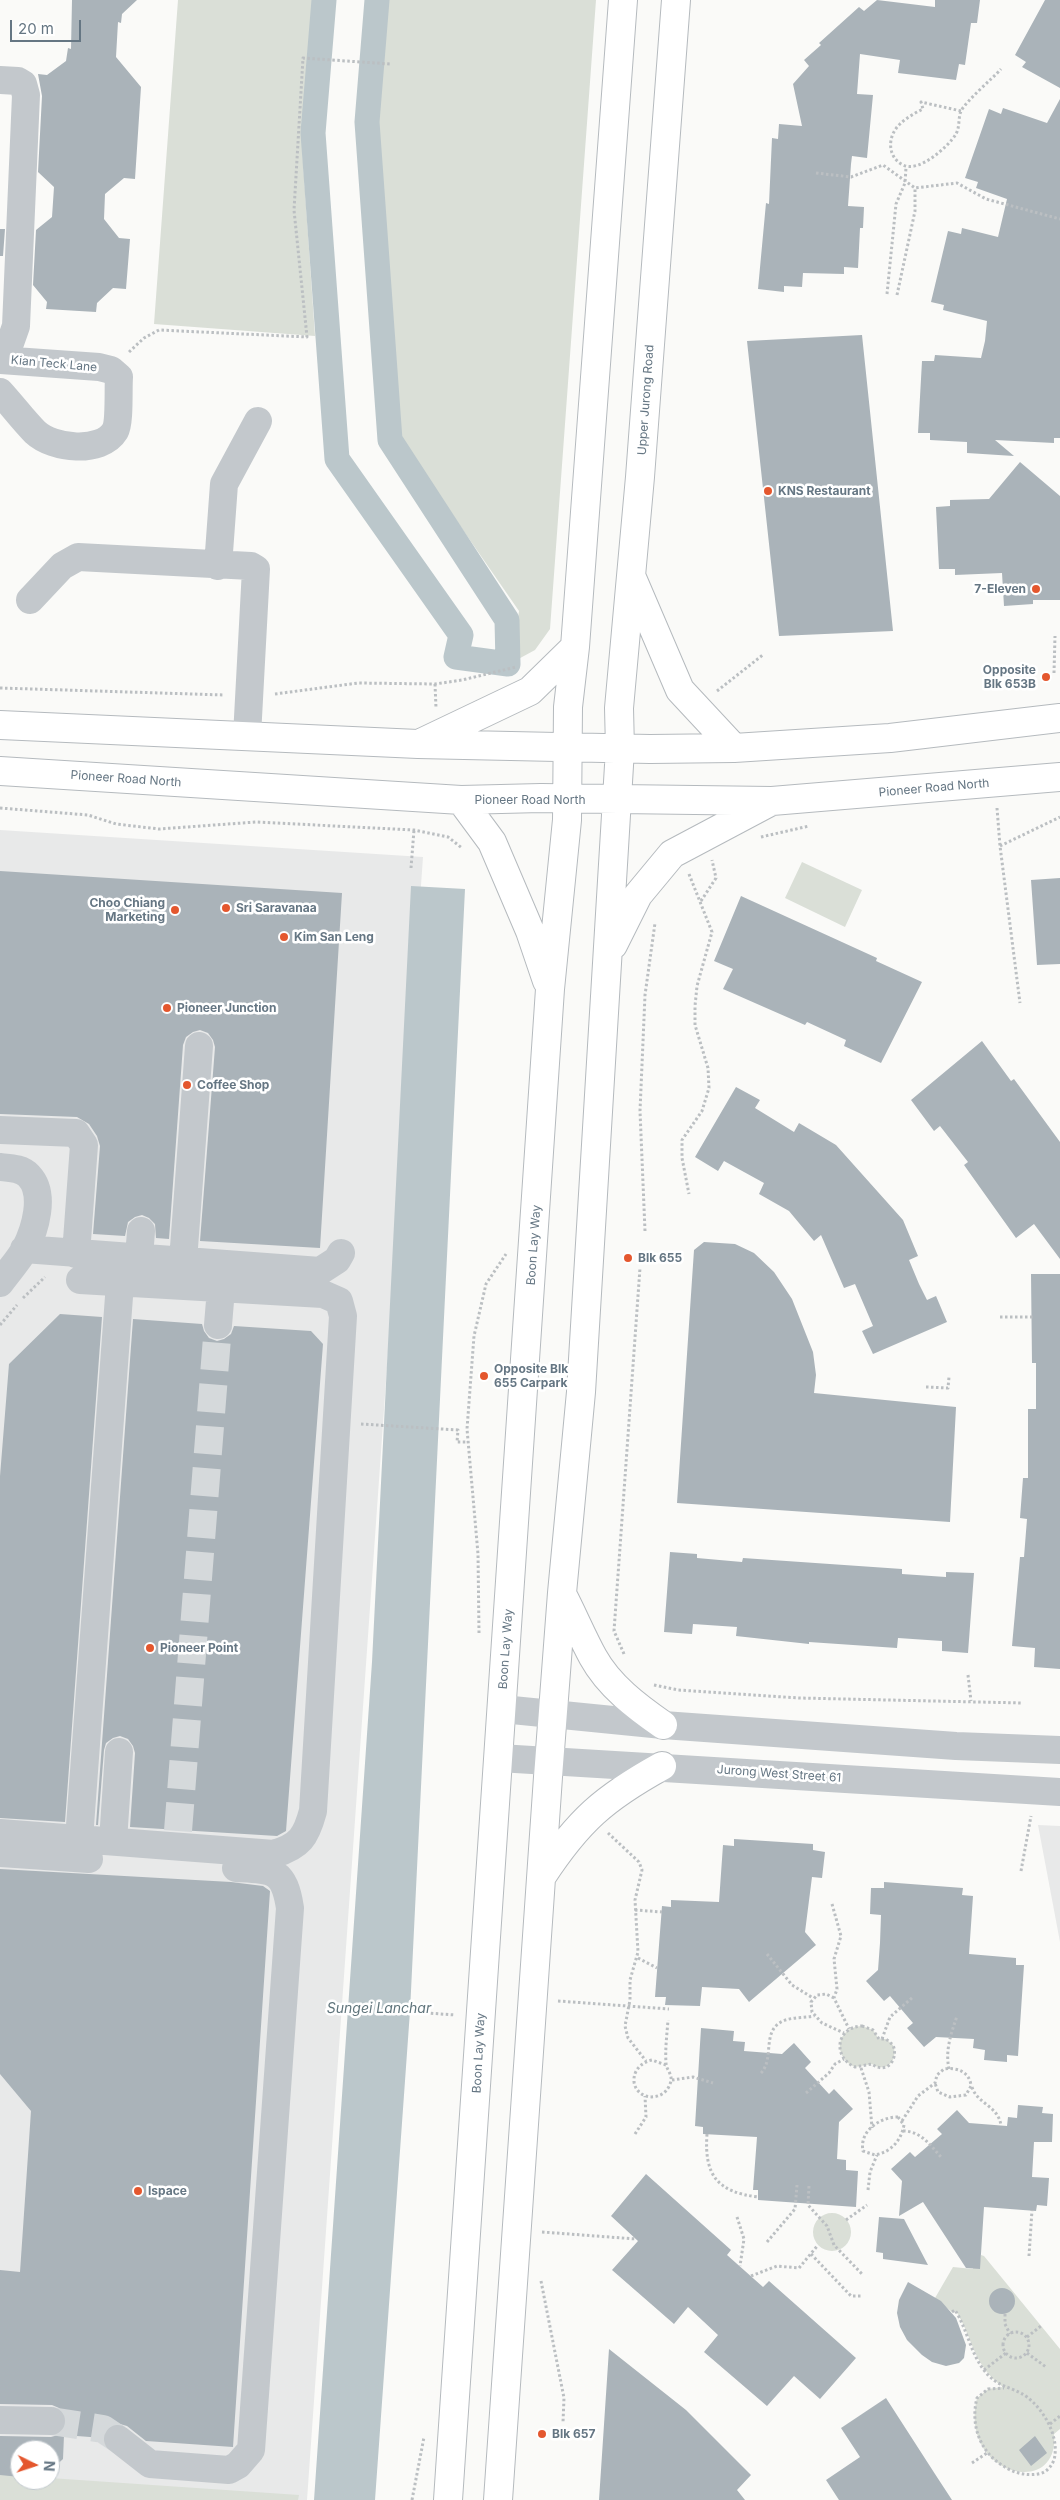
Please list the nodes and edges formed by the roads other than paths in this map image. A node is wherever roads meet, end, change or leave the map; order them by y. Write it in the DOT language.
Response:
graph roads {
  1 [pos="623,0"];
  2 [pos="676,0"];
  3 [pos="690,0"];
  4 [pos="674,29"];
  5 [pos="0,80"];
  6 [pos="2,360"];
  7 [pos="0,392"];
  8 [pos="258,421"];
  9 [pos="218,566"];
  10 [pos="632,576"];
  11 [pos="30,600"];
  12 [pos="575,648"];
  13 [pos="1060,718"];
  14 [pos="0,725"];
  15 [pos="248,736"];
  16 [pos="418,744"];
  17 [pos="568,747"];
  18 [pos="620,748"];
  19 [pos="734,748"];
  20 [pos="0,771"];
  21 [pos="1060,777"];
  22 [pos="567,799"];
  23 [pos="461,800"];
  24 [pos="617,800"];
  25 [pos="772,801"];
  26 [pos="608,953"];
  27 [pos="550,989"];
  28 [pos="199,1046"];
  29 [pos="0,1130"];
  30 [pos="0,1167"];
  31 [pos="141,1230"];
  32 [pos="24,1250"];
  33 [pos="341,1253"];
  34 [pos="139,1258"];
  35 [pos="184,1261"];
  36 [pos="78,1267"];
  37 [pos="0,1283"];
  38 [pos="120,1283"];
  39 [pos="221,1289"];
  40 [pos="218,1325"];
  41 [pos="562,1593"];
  42 [pos="502,1709"];
  43 [pos="553,1713"];
  44 [pos="663,1725"];
  45 [pos="1060,1750"];
  46 [pos="120,1752"];
  47 [pos="499,1758"];
  48 [pos="550,1761"];
  49 [pos="662,1766"];
  50 [pos="1060,1792"];
  51 [pos="0,1833"];
  52 [pos="79,1839"];
  53 [pos="113,1841"];
  54 [pos="0,1853"];
  55 [pos="541,1878"];
  56 [pos="0,2420"];
  57 [pos="51,2421"];
  58 [pos="118,2439"];
  59 [pos="448,2500"];
  60 [pos="498,2500"];
  1 -- 12 [label="main road"];
  2 -- 4 [label="main road, Upper Jurong Road"];
  3 -- 4 [label="main road"];
  4 -- 10 [label="main road, Upper Jurong Road"];
  5 -- 6 [label="street"];
  6 -- 7 [label="street, Kian Teck Lane"];
  8 -- 9 [label="street"];
  9 -- 11 [label="street"];
  9 -- 15 [label="street"];
  10 -- 18 [label="main road, Upper Jurong Road"];
  10 -- 19 [label="main road"];
  12 -- 16 [label="main road"];
  12 -- 17 [label="main road"];
  13 -- 19 [label="main road"];
  14 -- 15 [label="main road"];
  15 -- 16 [label="main road"];
  16 -- 17 [label="main road"];
  17 -- 18 [label="main road"];
  17 -- 22 [label="main road"];
  18 -- 19 [label="main road"];
  18 -- 24 [label="main road, Upper Jurong Road"];
  20 -- 23 [label="main road, Pioneer Road North"];
  21 -- 25 [label="main road, Pioneer Road North"];
  22 -- 23 [label="main road, Pioneer Road North"];
  22 -- 24 [label="main road, Pioneer Road North"];
  22 -- 27 [label="main road, Boon Lay Way"];
  23 -- 27 [label="main road"];
  24 -- 25 [label="main road, Pioneer Road North"];
  24 -- 26 [label="main road"];
  25 -- 26 [label="main road"];
  26 -- 41 [label="main road"];
  27 -- 42 [label="main road, Boon Lay Way"];
  28 -- 35 [label="street"];
  29 -- 36 [label="street"];
  30 -- 32 [label="street"];
  31 -- 34 [label="street"];
  32 -- 36 [label="street"];
  32 -- 37 [label="street"];
  33 -- 35 [label="street"];
  34 -- 35 [label="street"];
  34 -- 36 [label="street"];
  36 -- 38 [label="street"];
  38 -- 39 [label="street"];
  38 -- 52 [label="street"];
  39 -- 40 [label="street"];
  39 -- 53 [label="street"];
  41 -- 43 [label="main road"];
  41 -- 44 [label="main road"];
  42 -- 43 [label="street"];
  42 -- 47 [label="main road, Boon Lay Way"];
  43 -- 44 [label="street"];
  43 -- 48 [label="main road"];
  44 -- 45 [label="street"];
  46 -- 53 [label="street"];
  47 -- 48 [label="street, Jurong West Street 61"];
  47 -- 59 [label="main road, Boon Lay Way"];
  48 -- 49 [label="street, Jurong West Street 61"];
  48 -- 55 [label="main road"];
  49 -- 50 [label="street, Jurong West Street 61"];
  49 -- 55 [label="main road"];
  51 -- 52 [label="street"];
  52 -- 53 [label="street"];
  54 -- 58 [label="street"];
  55 -- 60 [label="main road"];
  56 -- 57 [label="street"];
}
